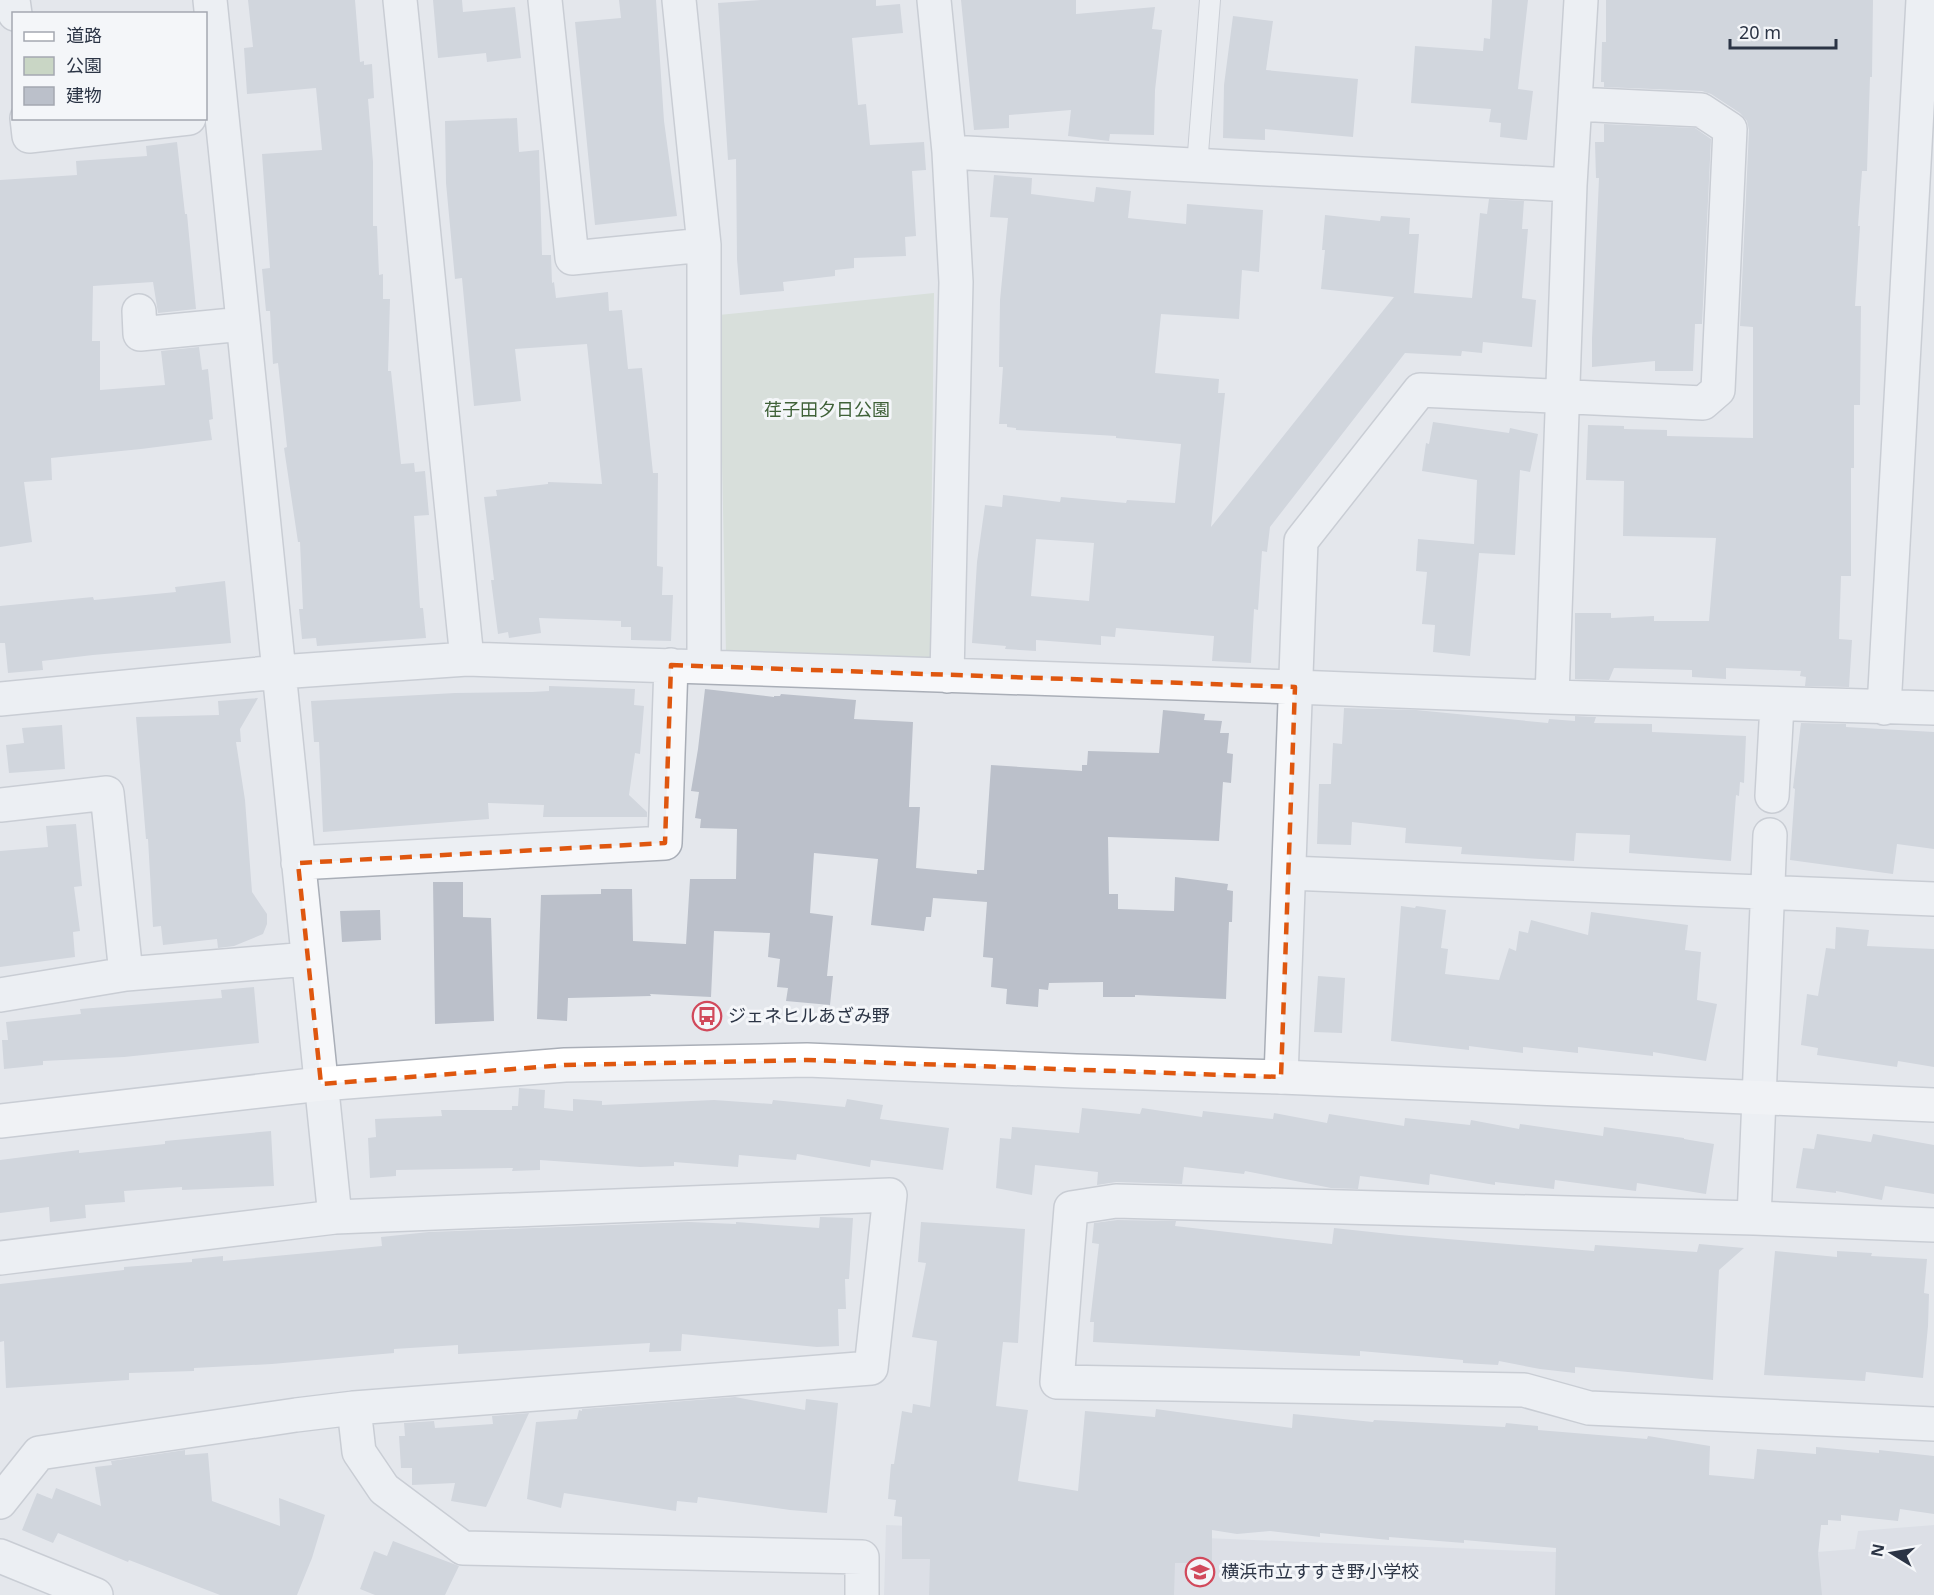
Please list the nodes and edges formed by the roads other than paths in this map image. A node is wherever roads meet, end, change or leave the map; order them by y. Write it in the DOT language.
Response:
graph roads {
  1 [pos="210,0"];
  2 [pos="400,0"];
  3 [pos="545,0"];
  4 [pos="679,0"];
  5 [pos="934,0"];
  6 [pos="1210,0"];
  7 [pos="1581,0"];
  8 [pos="1923,0"];
  9 [pos="1575,104"];
  10 [pos="214,116"];
  11 [pos="27,120"];
  12 [pos="171,120"];
  13 [pos="949,152"];
  14 [pos="1197,166"];
  15 [pos="1570,185"];
  16 [pos="705,245"];
  17 [pos="139,310"];
  18 [pos="243,324"];
  19 [pos="1562,396"];
  20 [pos="467,659"];
  21 [pos="671,665"];
  22 [pos="704,666"];
  23 [pos="279,672"];
  24 [pos="946,676"];
  25 [pos="1295,687"];
  26 [pos="1552,697"];
  27 [pos="0,699"];
  28 [pos="1777,705"];
  29 [pos="1884,708"];
  30 [pos="1934,708"];
  31 [pos="1772,796"];
  32 [pos="0,805"];
  33 [pos="1770,835"];
  34 [pos="298,863"];
  35 [pos="1290,873"];
  36 [pos="1767,893"];
  37 [pos="1934,899"];
  38 [pos="308,959"];
  39 [pos="126,974"];
  40 [pos="0,995"];
  41 [pos="1281,1077"];
  42 [pos="321,1084"];
  43 [pos="1758,1097"];
  44 [pos="1934,1105"];
  45 [pos="0,1121"];
  46 [pos="335,1217"];
  47 [pos="1754,1218"];
  48 [pos="1934,1225"];
  49 [pos="0,1258"];
  50 [pos="354,1408"];
  51 [pos="1934,1424"];
  52 [pos="0,1502"];
  53 [pos="0,1556"];
  54 [pos="96,1595"];
  55 [pos="862,1595"];
  1 -- 10 [label="street"];
  2 -- 20 [label="street"];
  3 -- 16 [label="street"];
  4 -- 16 [label="street"];
  5 -- 13 [label="street"];
  6 -- 14 [label="lane"];
  7 -- 9 [label="street"];
  8 -- 29 [label="street"];
  9 -- 15 [label="street"];
  9 -- 19 [label="street"];
  10 -- 18 [label="street"];
  11 -- 12 [label="street"];
  13 -- 14 [label="street"];
  13 -- 24 [label="street"];
  14 -- 15 [label="street"];
  15 -- 19 [label="street"];
  16 -- 22 [label="street"];
  17 -- 18 [label="street"];
  18 -- 23 [label="street"];
  19 -- 25 [label="street"];
  19 -- 26 [label="street"];
  20 -- 21 [label="street"];
  20 -- 23 [label="street"];
  21 -- 22 [label="street"];
  21 -- 34 [label="street"];
  22 -- 24 [label="street"];
  23 -- 27 [label="street"];
  23 -- 34 [label="street"];
  24 -- 25 [label="street"];
  25 -- 26 [label="street"];
  25 -- 35 [label="street"];
  26 -- 28 [label="street"];
  28 -- 29 [label="street"];
  28 -- 31 [label="street"];
  29 -- 30 [label="street"];
  32 -- 39 [label="street"];
  33 -- 36 [label="street"];
  34 -- 38 [label="street"];
  35 -- 36 [label="street"];
  35 -- 41 [label="street"];
  36 -- 37 [label="street"];
  36 -- 43 [label="street"];
  38 -- 39 [label="street"];
  38 -- 42 [label="street"];
  39 -- 40 [label="street"];
  41 -- 42 [label="street"];
  41 -- 43 [label="street"];
  42 -- 45 [label="street"];
  42 -- 46 [label="street"];
  43 -- 44 [label="street"];
  43 -- 47 [label="street"];
  46 -- 49 [label="street"];
  46 -- 50 [label="street"];
  47 -- 48 [label="street"];
  47 -- 51 [label="street"];
  50 -- 52 [label="street"];
  50 -- 55 [label="street"];
  53 -- 54 [label="street"];
}
